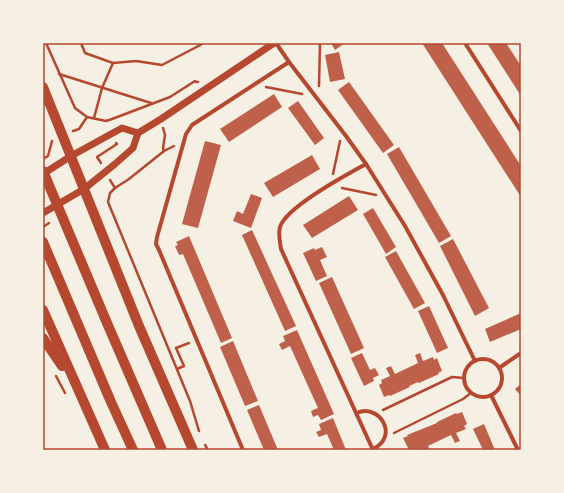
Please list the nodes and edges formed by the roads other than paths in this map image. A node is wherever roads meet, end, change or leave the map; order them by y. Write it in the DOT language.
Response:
graph roads {
  1 [pos="275,43"];
  2 [pos="465,43"];
  3 [pos="289,62"];
  4 [pos="43,87"];
  5 [pos="521,131"];
  6 [pos="138,133"];
  7 [pos="71,156"];
  8 [pos="366,164"];
  9 [pos="43,172"];
  10 [pos="84,189"];
  11 [pos="44,212"];
  12 [pos="43,242"];
  13 [pos="43,310"];
  14 [pos="43,338"];
  15 [pos="521,354"];
  16 [pos="475,361"];
  17 [pos="499,368"];
  18 [pos="75,384"];
  19 [pos="491,395"];
  20 [pos="357,413"];
  21 [pos="373,449"];
  22 [pos="105,450"];
  23 [pos="133,450"];
  24 [pos="162,450"];
  25 [pos="193,450"];
  26 [pos="243,450"];
  27 [pos="518,450"];
  1 -- 3 [label="street"];
  1 -- 6 [label="street"];
  2 -- 5 [label="street"];
  3 -- 8 [label="street"];
  3 -- 26 [label="street"];
  4 -- 7 [label="highway"];
  6 -- 7 [label="street"];
  6 -- 10 [label="street"];
  7 -- 9 [label="street"];
  7 -- 10 [label="highway"];
  8 -- 16 [label="street"];
  8 -- 20 [label="street"];
  9 -- 24 [label="highway"];
  10 -- 11 [label="street"];
  10 -- 25 [label="highway"];
  12 -- 23 [label="highway"];
  13 -- 18 [label="highway"];
  14 -- 18 [label="highway"];
  15 -- 17 [label="street"];
  16 -- 17 [label="street"];
  16 -- 19 [label="street"];
  17 -- 19 [label="street"];
  18 -- 22 [label="highway"];
  19 -- 27 [label="street"];
  20 -- 21 [label="street"];
  20 -- 21 [label="street"];
}
